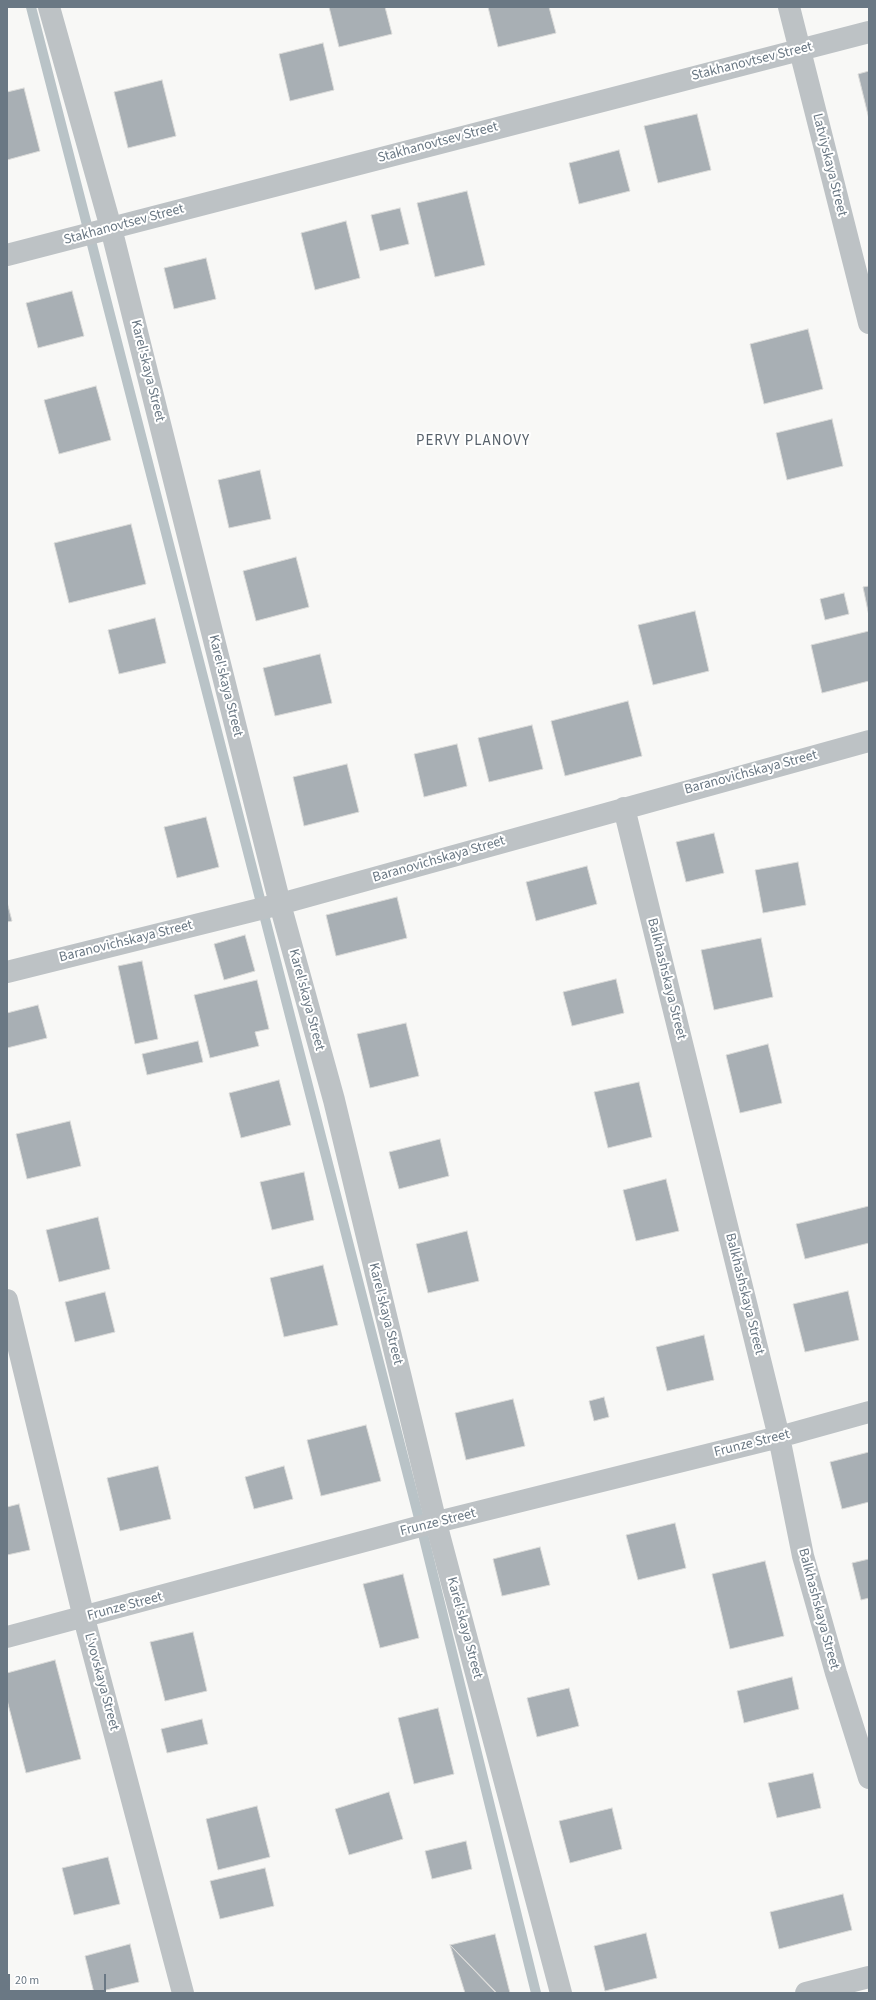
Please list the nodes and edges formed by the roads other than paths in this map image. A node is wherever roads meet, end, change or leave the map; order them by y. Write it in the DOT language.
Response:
graph roads {
  1 [pos="48,7"];
  2 [pos="789,7"];
  3 [pos="869,32"];
  4 [pos="799,50"];
  5 [pos="111,228"];
  6 [pos="7,255"];
  7 [pos="869,323"];
  8 [pos="869,741"];
  9 [pos="624,808"];
  10 [pos="280,904"];
  11 [pos="7,972"];
  12 [pos="7,1300"];
  13 [pos="869,1412"];
  14 [pos="779,1437"];
  15 [pos="436,1523"];
  16 [pos="84,1618"];
  17 [pos="7,1638"];
  18 [pos="869,1778"];
  19 [pos="869,1977"];
  20 [pos="183,1993"];
  21 [pos="561,1993"];
  22 [pos="806,1993"];
  1 -- 5 [label="street, Karel'skaya Street"];
  2 -- 4 [label="street, Latviyskaya Street"];
  3 -- 4 [label="street, Stakhanovtsev Street"];
  4 -- 5 [label="street, Stakhanovtsev Street"];
  4 -- 7 [label="street, Latviyskaya Street"];
  5 -- 6 [label="street, Stakhanovtsev Street"];
  5 -- 10 [label="street, Karel'skaya Street"];
  8 -- 9 [label="street, Baranovichskaya Street"];
  9 -- 10 [label="street, Baranovichskaya Street"];
  9 -- 14 [label="street, Balkhashskaya Street"];
  10 -- 11 [label="street, Baranovichskaya Street"];
  10 -- 15 [label="street, Karel'skaya Street"];
  12 -- 16 [label="street, L'vovskaya Street"];
  13 -- 14 [label="street, Frunze Street"];
  14 -- 15 [label="street, Frunze Street"];
  14 -- 18 [label="street, Balkhashskaya Street"];
  15 -- 16 [label="street, Frunze Street"];
  15 -- 21 [label="street, Karel'skaya Street"];
  16 -- 17 [label="street, Frunze Street"];
  16 -- 20 [label="street, L'vovskaya Street"];
  19 -- 22 [label="street"];
}
